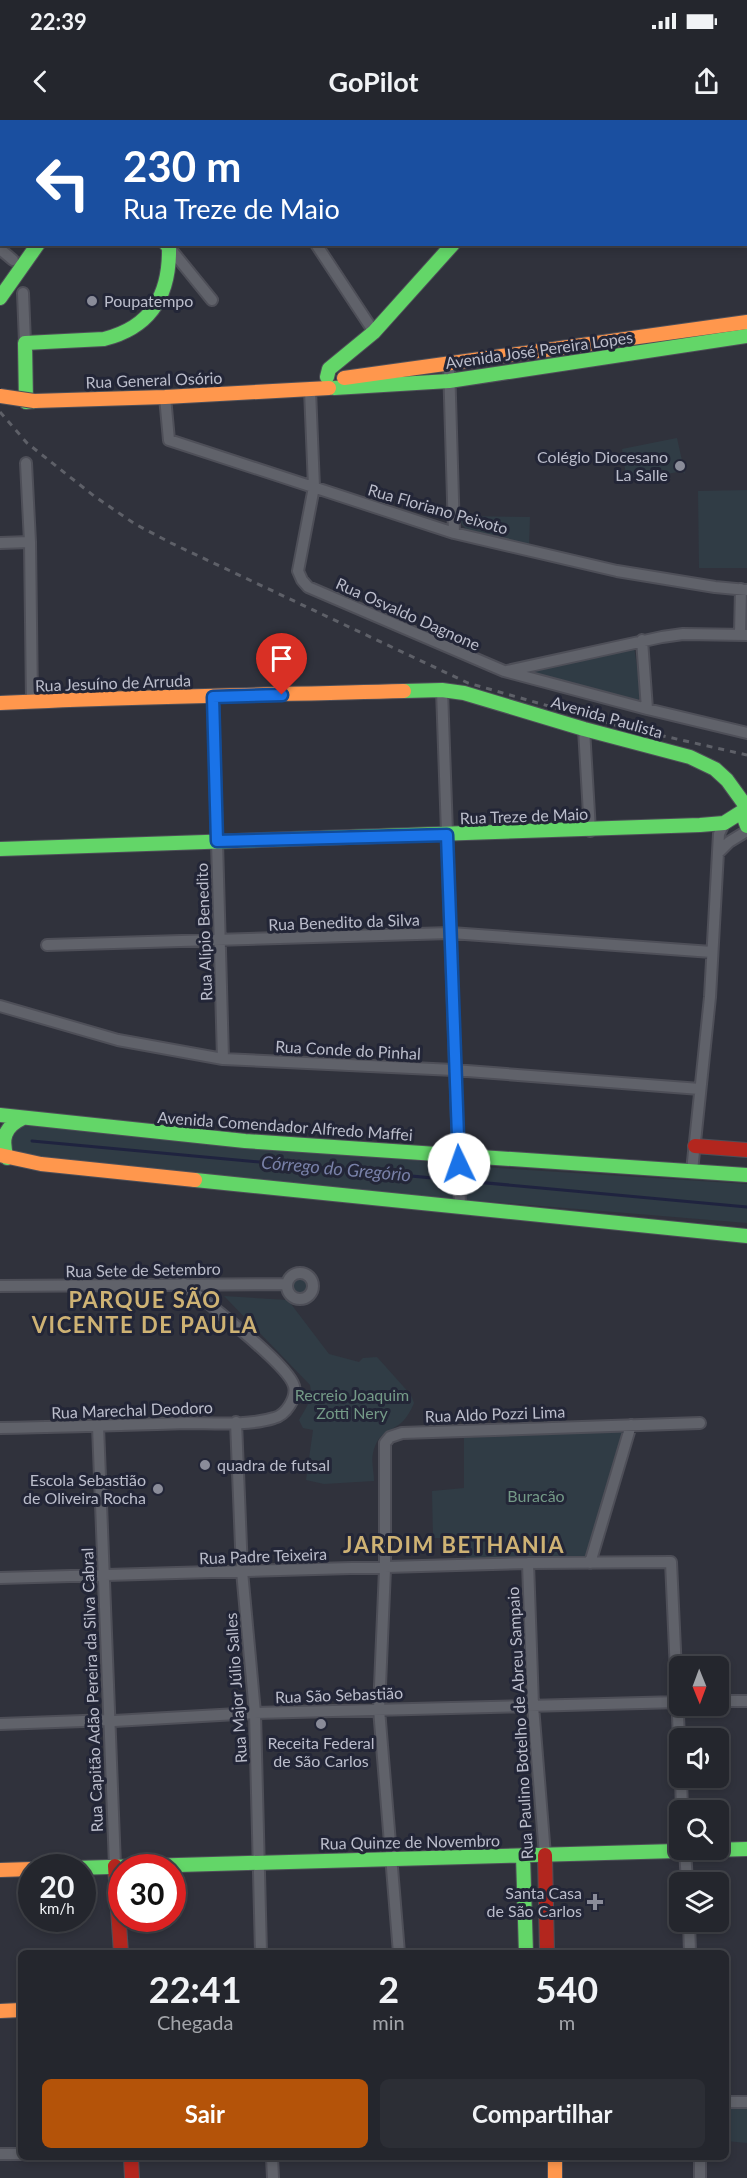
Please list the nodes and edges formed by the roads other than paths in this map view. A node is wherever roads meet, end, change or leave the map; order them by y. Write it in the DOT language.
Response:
graph roads {
  1 [pos="37,246"];
  2 [pos="168,246"];
  3 [pos="317,246"];
  4 [pos="451,246"];
  5 [pos="0,249"];
  6 [pos="13,260"];
  7 [pos="23,293"];
  8 [pos="0,298"];
  9 [pos="212,300"];
  10 [pos="747,322"];
  11 [pos="374,332"];
  12 [pos="747,336"];
  13 [pos="25,343"];
  14 [pos="449,364"];
  15 [pos="332,380"];
  16 [pos="449,381"];
  17 [pos="310,390"];
  18 [pos="0,396"];
  19 [pos="165,397"];
  20 [pos="32,401"];
  21 [pos="26,463"];
  22 [pos="314,487"];
  23 [pos="454,533"];
  24 [pos="30,542"];
  25 [pos="0,543"];
  26 [pos="744,590"];
  27 [pos="744,635"];
  28 [pos="642,640"];
  29 [pos="504,671"];
  30 [pos="442,690"];
  31 [pos="213,697"];
  32 [pos="32,702"];
  33 [pos="0,703"];
  34 [pos="647,709"];
  35 [pos="584,729"];
  36 [pos="747,733"];
  37 [pos="745,807"];
  38 [pos="724,823"];
  39 [pos="747,829"];
  40 [pos="590,831"];
  41 [pos="447,835"];
  42 [pos="217,841"];
  43 [pos="0,849"];
  44 [pos="718,853"];
  45 [pos="451,933"];
  46 [pos="220,941"];
  47 [pos="47,945"];
  48 [pos="712,952"];
  49 [pos="0,1005"];
  50 [pos="223,1059"];
  51 [pos="454,1070"];
  52 [pos="700,1089"];
  53 [pos="0,1115"];
  54 [pos="23,1118"];
  55 [pos="695,1146"];
  56 [pos="747,1150"];
  57 [pos="3,1157"];
  58 [pos="458,1159"];
  59 [pos="692,1170"];
  60 [pos="747,1175"];
  61 [pos="460,1200"];
  62 [pos="747,1236"];
  63 [pos="184,1284"];
  64 [pos="287,1284"];
  65 [pos="0,1286"];
  66 [pos="236,1422"];
  67 [pos="700,1423"];
  68 [pos="631,1425"];
  69 [pos="98,1426"];
  70 [pos="0,1428"];
  71 [pos="528,1563"];
  72 [pos="590,1563"];
  73 [pos="385,1569"];
  74 [pos="242,1571"];
  75 [pos="104,1576"];
  76 [pos="0,1578"];
  77 [pos="676,1656"];
  78 [pos="729,1701"];
  79 [pos="747,1701"];
  80 [pos="669,1702"];
  81 [pos="533,1706"];
  82 [pos="379,1709"];
  83 [pos="255,1713"];
  84 [pos="111,1720"];
  85 [pos="0,1724"];
  86 [pos="729,1849"];
  87 [pos="747,1849"];
  88 [pos="669,1851"];
  89 [pos="116,1854"];
  90 [pos="544,1855"];
  91 [pos="523,1856"];
  92 [pos="390,1859"];
  93 [pos="259,1861"];
  94 [pos="186,1864"];
  95 [pos="18,1869"];
  96 [pos="0,1870"];
  97 [pos="523,1874"];
  98 [pos="545,1874"];
  99 [pos="120,1932"];
  100 [pos="689,1932"];
  101 [pos="121,1950"];
  102 [pos="261,1950"];
  103 [pos="399,1950"];
  104 [pos="526,1950"];
  105 [pos="547,1950"];
  106 [pos="690,1950"];
  107 [pos="18,2010"];
  108 [pos="0,2011"];
  109 [pos="729,2102"];
  110 [pos="747,2102"];
  111 [pos="0,2154"];
  112 [pos="18,2154"];
  113 [pos="131,2160"];
  114 [pos="272,2160"];
  115 [pos="555,2160"];
  116 [pos="700,2160"];
  117 [pos="132,2178"];
  118 [pos="273,2178"];
  119 [pos="555,2178"];
  120 [pos="700,2178"];
  1 -- 8 [label="main road"];
  2 -- 9 [label="street"];
  2 -- 13 [label="main road"];
  3 -- 11 [label="street"];
  4 -- 11 [label="main road"];
  5 -- 6 [label="street"];
  7 -- 13 [label="street"];
  10 -- 14 [label="main road, Avenida José Pereira Lopes"];
  11 -- 15 [label="main road"];
  12 -- 16 [label="main road, Avenida José Pereira Lopes"];
  13 -- 20 [label="main road"];
  14 -- 15 [label="main road, Avenida José Pereira Lopes"];
  14 -- 16 [label="street"];
  15 -- 16 [label="main road, Avenida José Pereira Lopes"];
  15 -- 17 [label="main road, Avenida José Pereira Lopes"];
  16 -- 23 [label="street"];
  17 -- 19 [label="main road, Rua General Osório"];
  17 -- 22 [label="street"];
  18 -- 20 [label="main road, Rua General Osório, bridge"];
  19 -- 20 [label="main road, Rua General Osório"];
  19 -- 22 [label="street, Rua Floriano Peixoto"];
  21 -- 24 [label="street"];
  22 -- 23 [label="street, Rua Floriano Peixoto"];
  22 -- 29 [label="street, Rua Osvaldo Dagnone"];
  23 -- 26 [label="street, Rua Floriano Peixoto"];
  24 -- 25 [label="street"];
  24 -- 32 [label="street"];
  26 -- 27 [label="street"];
  27 -- 28 [label="street"];
  28 -- 29 [label="street"];
  28 -- 34 [label="street"];
  29 -- 34 [label="street, Avenida Paulista"];
  30 -- 31 [label="main road, Rua Jesuíno de Arruda"];
  30 -- 35 [label="main road, Avenida Paulista"];
  30 -- 41 [label="street"];
  31 -- 32 [label="main road, Rua Jesuíno de Arruda"];
  31 -- 42 [label="street, Rua Alípio Benedito"];
  32 -- 33 [label="main road, Rua Jesuíno de Arruda"];
  34 -- 36 [label="street, Avenida Paulista"];
  35 -- 37 [label="main road, Avenida Paulista"];
  35 -- 40 [label="street"];
  37 -- 38 [label="main road, Rua Treze de Maio"];
  37 -- 39 [label="main road, Avenida Paulista"];
  38 -- 40 [label="main road, Rua Treze de Maio"];
  38 -- 44 [label="street"];
  39 -- 44 [label="street"];
  40 -- 41 [label="main road, Rua Treze de Maio"];
  41 -- 42 [label="main road, Rua Treze de Maio"];
  41 -- 45 [label="street"];
  42 -- 43 [label="main road, Rua Treze de Maio"];
  42 -- 46 [label="street, Rua Alípio Benedito"];
  44 -- 48 [label="street"];
  45 -- 46 [label="street, Rua Benedito da Silva"];
  45 -- 48 [label="street, Rua Benedito da Silva"];
  45 -- 51 [label="street"];
  46 -- 47 [label="street, Rua Benedito da Silva"];
  46 -- 50 [label="street, Rua Alípio Benedito"];
  48 -- 52 [label="street"];
  49 -- 50 [label="street, Rua Conde do Pinhal"];
  50 -- 51 [label="street, Rua Conde do Pinhal"];
  51 -- 52 [label="street, Rua Conde do Pinhal"];
  51 -- 58 [label="street"];
  52 -- 55 [label="street"];
  53 -- 54 [label="main road, Avenida Comendador Alfredo Maffei"];
  54 -- 57 [label="main road"];
  54 -- 58 [label="main road, Avenida Comendador Alfredo Maffei"];
  55 -- 56 [label="main road"];
  55 -- 59 [label="street"];
  57 -- 61 [label="main road"];
  58 -- 59 [label="main road, Avenida Comendador Alfredo Maffei"];
  58 -- 61 [label="street"];
  59 -- 60 [label="main road, Avenida Comendador Alfredo Maffei"];
  61 -- 62 [label="main road"];
  63 -- 64 [label="street, Rua Sete de Setembro"];
  63 -- 65 [label="street, Rua Sete de Setembro"];
  63 -- 66 [label="street, Rua Marechal Deodoro"];
  66 -- 69 [label="street, Rua Marechal Deodoro"];
  66 -- 74 [label="street, Rua Major Júlio Salles"];
  67 -- 68 [label="street, Rua Aldo Pozzi Lima"];
  68 -- 72 [label="street"];
  68 -- 73 [label="street, Rua Aldo Pozzi Lima"];
  69 -- 70 [label="street, Rua Marechal Deodoro"];
  69 -- 75 [label="street, Rua Capitão Adão Pereira da Silva Cabral"];
  71 -- 72 [label="street, Rua Padre Teixeira"];
  71 -- 73 [label="street, Rua Padre Teixeira"];
  71 -- 81 [label="street, Rua Paulino Botelho de Abreu Sampaio"];
  72 -- 77 [label="street, Rua Padre Teixeira"];
  73 -- 74 [label="street, Rua Padre Teixeira"];
  73 -- 82 [label="street, Rua Aldo Pozzi Lima"];
  74 -- 75 [label="street, Rua Padre Teixeira"];
  74 -- 83 [label="street, Rua Major Júlio Salles"];
  75 -- 76 [label="street, Rua Padre Teixeira"];
  75 -- 84 [label="street, Rua Capitão Adão Pereira da Silva Cabral"];
  78 -- 79 [label="street"];
  80 -- 81 [label="street, Rua São Sebastião"];
  81 -- 82 [label="street, Rua São Sebastião"];
  81 -- 90 [label="street, Rua Paulino Botelho de Abreu Sampaio"];
  82 -- 83 [label="street, Rua São Sebastião"];
  82 -- 92 [label="street, Rua Aldo Pozzi Lima"];
  83 -- 84 [label="street, Rua São Sebastião"];
  83 -- 93 [label="street, Rua Major Júlio Salles"];
  84 -- 85 [label="street, Rua São Sebastião"];
  84 -- 89 [label="street, Rua Capitão Adão Pereira da Silva Cabral"];
  86 -- 87 [label="main road, Rua Quinze de Novembro"];
  88 -- 90 [label="main road, Rua Quinze de Novembro"];
  90 -- 91 [label="main road, Rua Quinze de Novembro"];
  90 -- 98 [label="main road, Rua Paulino Botelho de Abreu Sampaio"];
  91 -- 92 [label="main road, Rua Quinze de Novembro"];
  91 -- 97 [label="main road, Rua Paulino Botelho de Abreu Sampaio"];
  92 -- 93 [label="main road, Rua Quinze de Novembro"];
  92 -- 103 [label="street, Rua Aldo Pozzi Lima"];
  93 -- 94 [label="main road, Rua Quinze de Novembro"];
  93 -- 102 [label="street, Rua Major Júlio Salles"];
  95 -- 96 [label="main road"];
  97 -- 98 [label="main road"];
  97 -- 104 [label="main road, Rua Paulino Botelho de Abreu Sampaio"];
  98 -- 105 [label="main road, Rua Paulino Botelho de Abreu Sampaio"];
  99 -- 101 [label="main road, Rua Capitão Adão Pereira da Silva Cabral"];
  100 -- 106 [label="street"];
  107 -- 108 [label="main road"];
  109 -- 110 [label="street"];
  111 -- 112 [label="street"];
  113 -- 117 [label="main road"];
  114 -- 118 [label="street"];
  115 -- 119 [label="main road"];
  116 -- 120 [label="street"];
}
